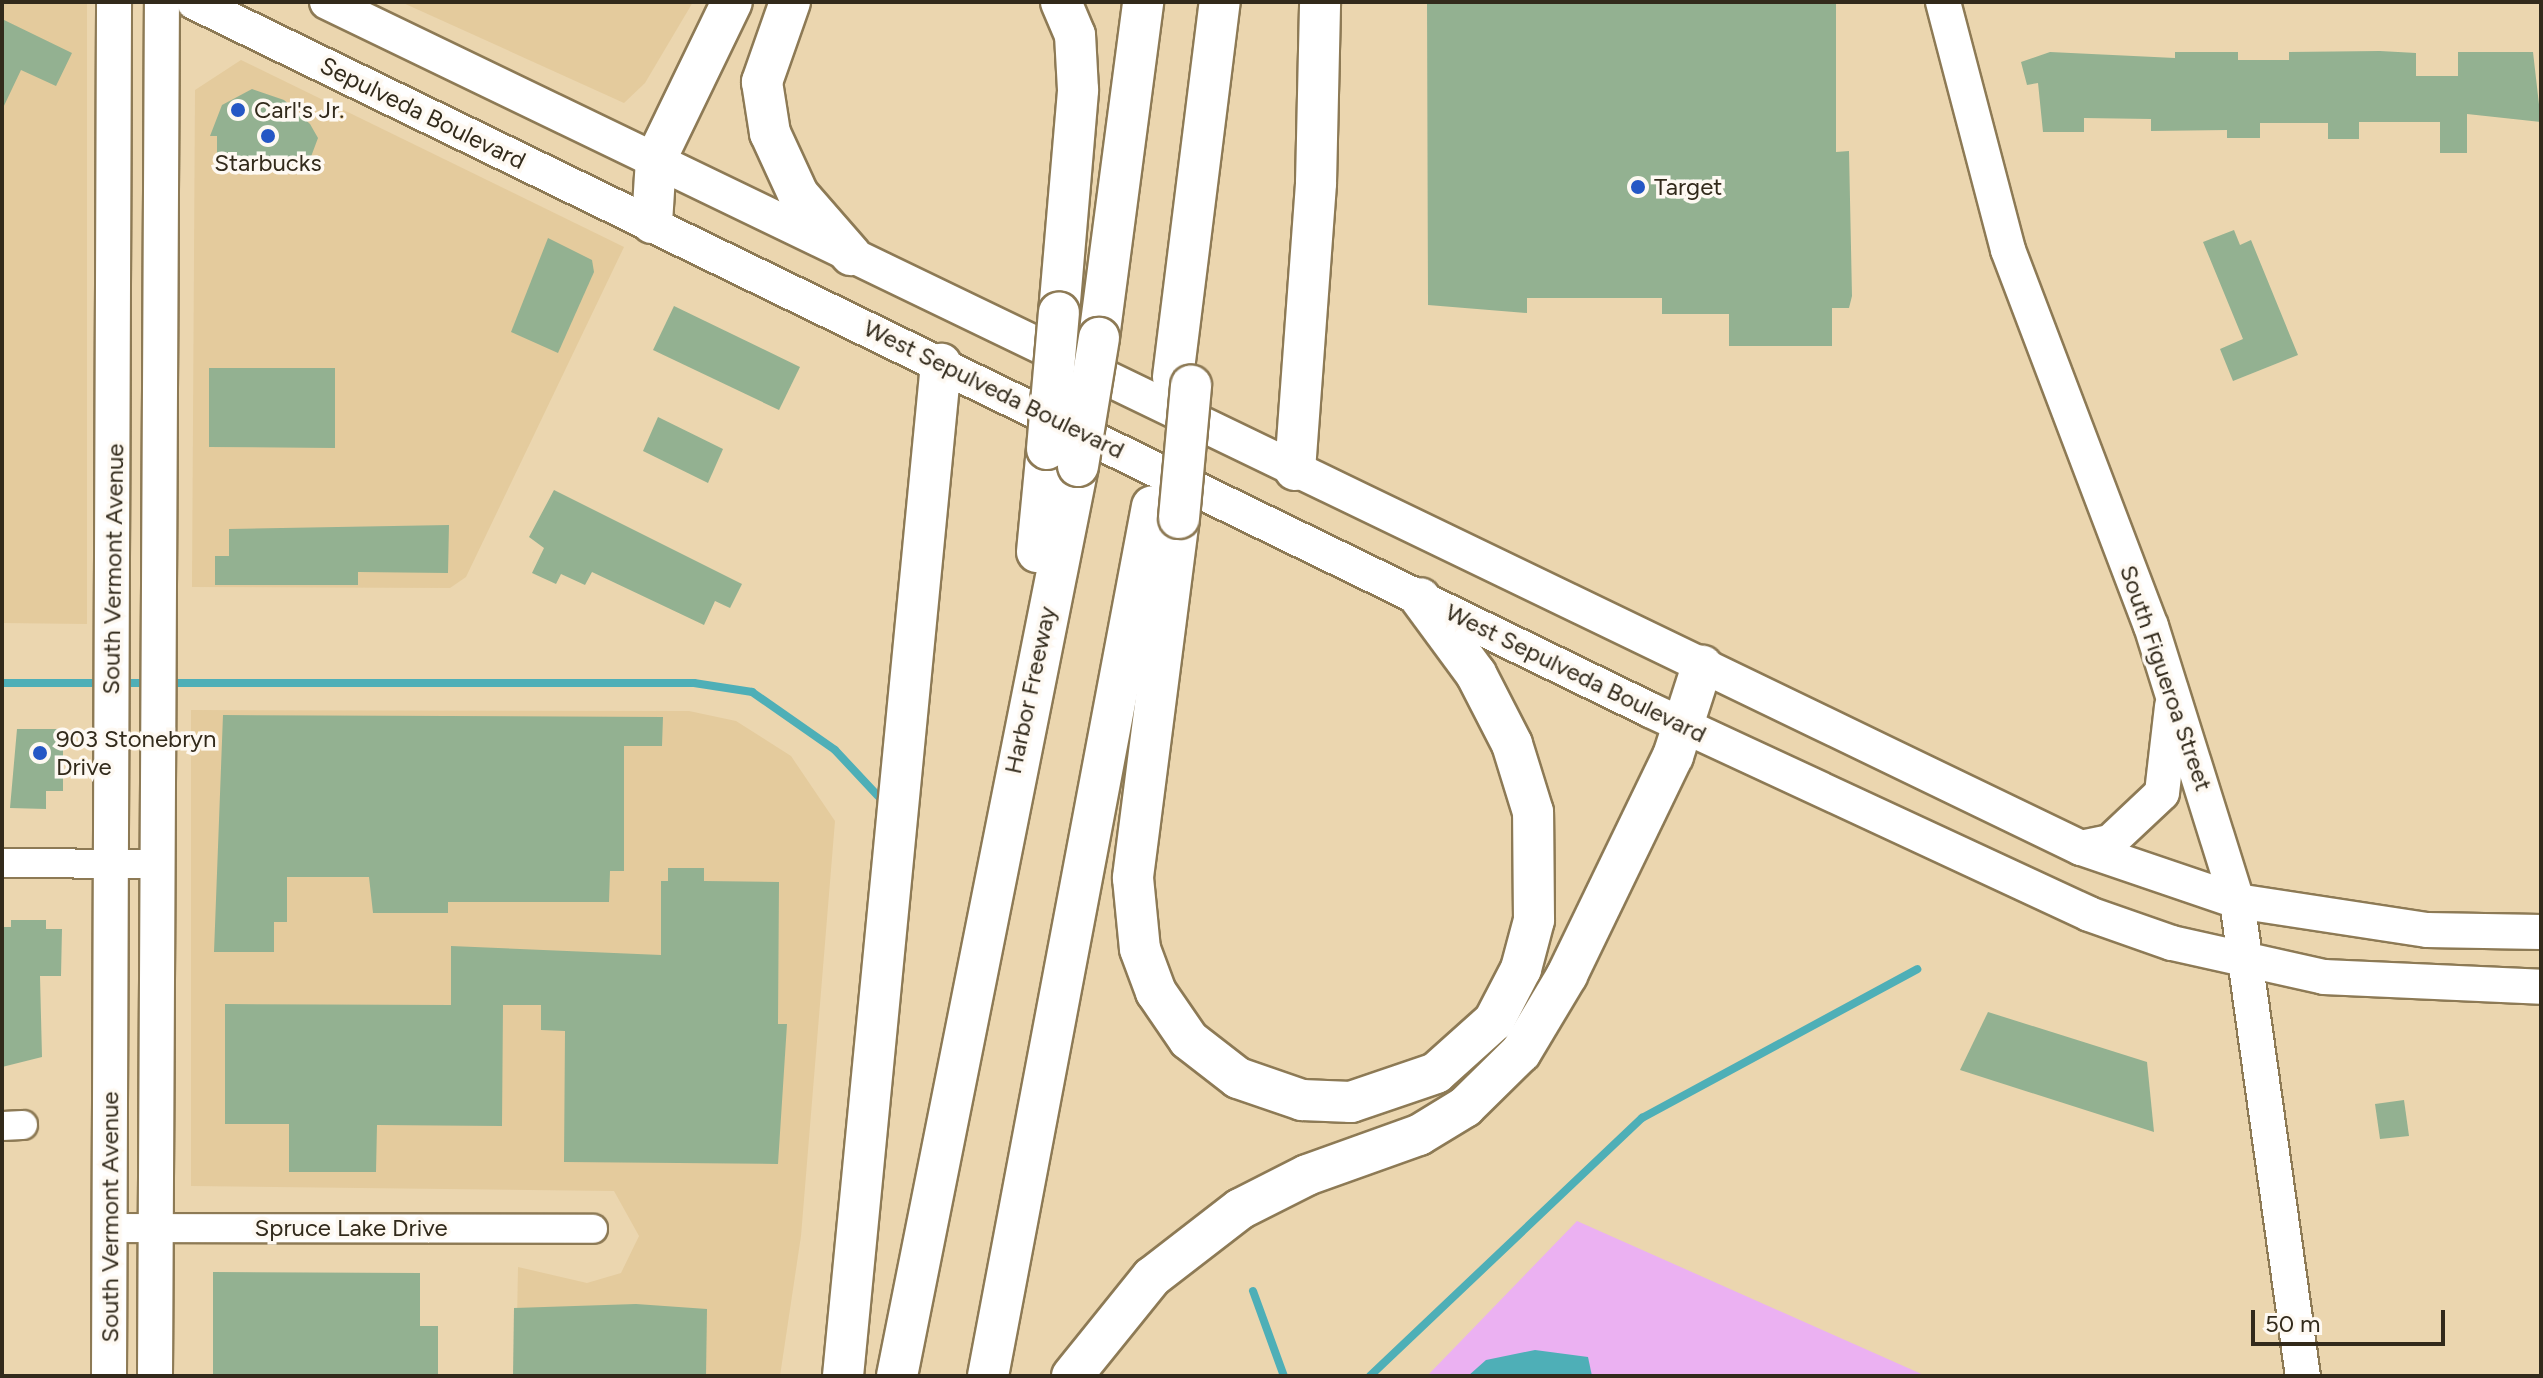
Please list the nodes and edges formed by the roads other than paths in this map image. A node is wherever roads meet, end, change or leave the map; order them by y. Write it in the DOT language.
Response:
graph roads {
  1 [pos="114,2"];
  2 [pos="162,2"];
  3 [pos="194,2"];
  4 [pos="327,2"];
  5 [pos="732,2"];
  6 [pos="790,2"];
  7 [pos="1061,2"];
  8 [pos="1143,2"];
  9 [pos="1220,2"];
  10 [pos="1320,2"];
  11 [pos="1943,2"];
  12 [pos="656,159"];
  13 [pos="652,223"];
  14 [pos="851,255"];
  15 [pos="941,364"];
  16 [pos="1063,457"];
  17 [pos="1295,470"];
  18 [pos="1165,512"];
  19 [pos="1420,598"];
  20 [pos="1702,666"];
  21 [pos="2174,693"];
  22 [pos="1680,724"];
  23 [pos="2081,848"];
  24 [pos="2,863"];
  25 [pos="111,864"];
  26 [pos="155,864"];
  27 [pos="2237,901"];
  28 [pos="2541,932"];
  29 [pos="2246,959"];
  30 [pos="2541,987"];
  31 [pos="109,1228"];
  32 [pos="155,1228"];
  33 [pos="593,1229"];
  34 [pos="109,1376"];
  35 [pos="155,1376"];
  36 [pos="843,1376"];
  37 [pos="897,1376"];
  38 [pos="988,1376"];
  39 [pos="1072,1376"];
  40 [pos="2303,1376"];
  1 -- 25 [label="main road, South Vermont Avenue"];
  2 -- 26 [label="main road, South Vermont Avenue"];
  3 -- 13 [label="main road, Sepulveda Boulevard"];
  4 -- 12 [label="main road"];
  5 -- 12 [label="highway"];
  6 -- 14 [label="highway"];
  7 -- 16 [label="highway, bridge"];
  8 -- 16 [label="highway, Harbor Freeway, bridge"];
  9 -- 18 [label="highway"];
  10 -- 17 [label="highway"];
  11 -- 21 [label="main road, South Figueroa Street"];
  12 -- 13 [label="highway"];
  12 -- 14 [label="main road"];
  13 -- 15 [label="main road, West Sepulveda Boulevard"];
  14 -- 17 [label="main road"];
  15 -- 19 [label="main road, West Sepulveda Boulevard"];
  15 -- 36 [label="highway"];
  16 -- 37 [label="highway, Harbor Freeway"];
  17 -- 20 [label="main road"];
  18 -- 19 [label="highway"];
  18 -- 38 [label="highway"];
  19 -- 22 [label="main road, West Sepulveda Boulevard"];
  20 -- 22 [label="highway"];
  20 -- 23 [label="main road"];
  21 -- 23 [label="main road"];
  21 -- 27 [label="main road, South Figueroa Street"];
  22 -- 29 [label="main road, West Sepulveda Boulevard"];
  22 -- 39 [label="highway"];
  23 -- 27 [label="main road"];
  24 -- 25 [label="street"];
  25 -- 26 [label="street"];
  25 -- 31 [label="main road, South Vermont Avenue"];
  26 -- 32 [label="main road, South Vermont Avenue"];
  27 -- 28 [label="main road"];
  27 -- 29 [label="main road, South Figueroa Street"];
  29 -- 30 [label="main road, West Sepulveda Boulevard"];
  29 -- 40 [label="main road, South Figueroa Street"];
  31 -- 32 [label="street, Spruce Lake Drive"];
  31 -- 34 [label="main road, South Vermont Avenue"];
  32 -- 33 [label="street, Spruce Lake Drive"];
  32 -- 35 [label="main road, South Vermont Avenue"];
}
